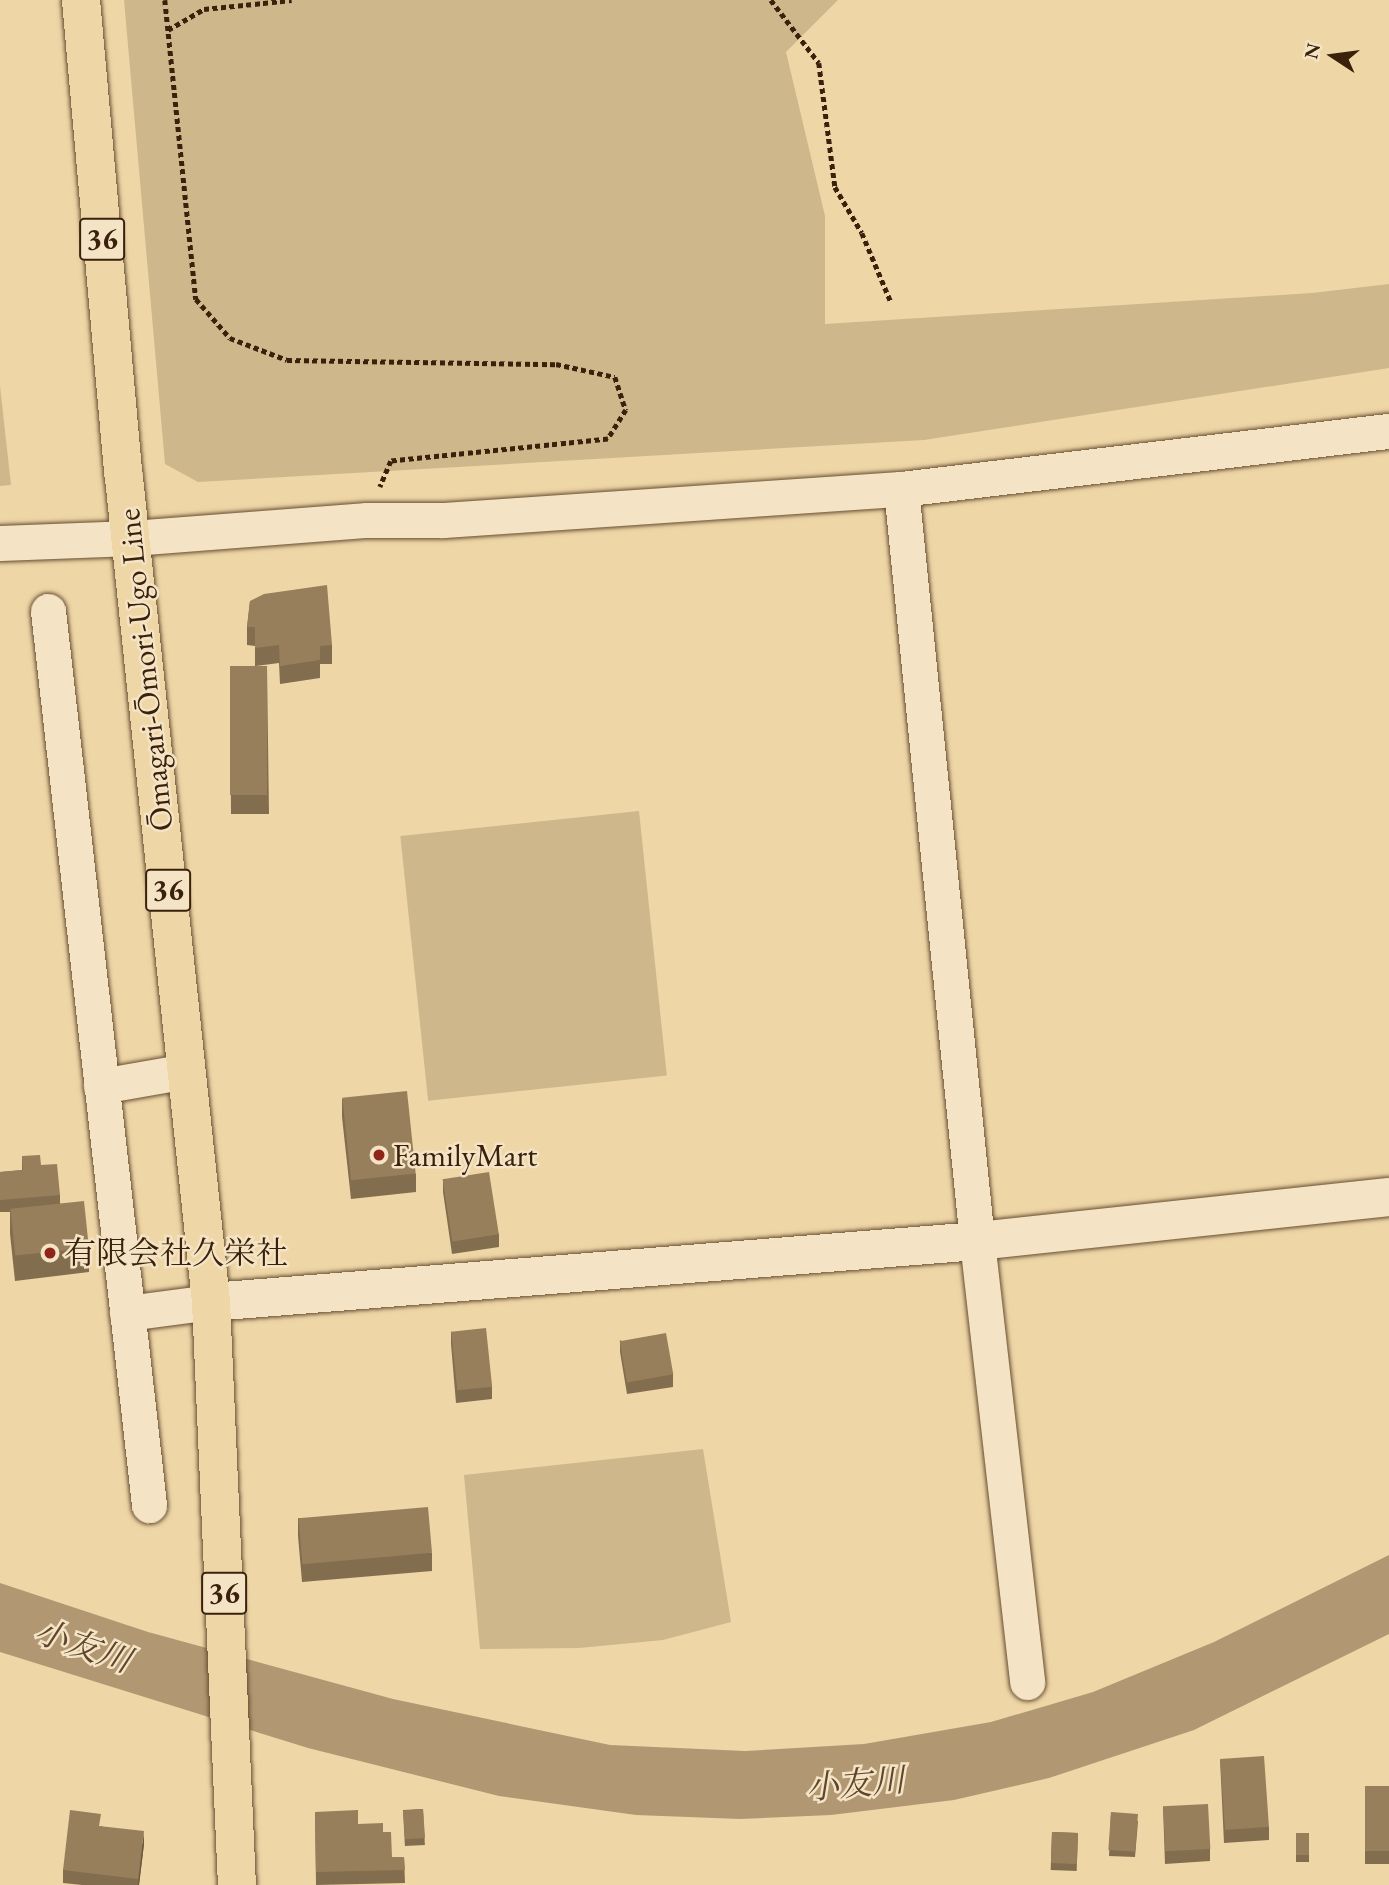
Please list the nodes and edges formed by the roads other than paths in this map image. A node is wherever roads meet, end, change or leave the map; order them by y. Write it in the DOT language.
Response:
graph roads {
  1 [pos="81,0"];
  2 [pos="1389,431"];
  3 [pos="901,489"];
  4 [pos="132,538"];
  5 [pos="0,543"];
  6 [pos="48,611"];
  7 [pos="187,1071"];
  8 [pos="101,1086"];
  9 [pos="1389,1197"];
  10 [pos="977,1241"];
  11 [pos="211,1302"];
  12 [pos="127,1313"];
  13 [pos="149,1505"];
  14 [pos="1027,1682"];
  15 [pos="237,1885"];
  1 -- 4 [label="main road, Ōmagari-Ōmori-Ugo Line / 36"];
  2 -- 3 [label="street"];
  3 -- 4 [label="street"];
  3 -- 10 [label="street"];
  4 -- 5 [label="street"];
  4 -- 7 [label="main road, Ōmagari-Ōmori-Ugo Line / 36"];
  6 -- 8 [label="street"];
  7 -- 8 [label="street"];
  7 -- 11 [label="main road, Ōmagari-Ōmori-Ugo Line / 36"];
  8 -- 12 [label="street"];
  9 -- 10 [label="street"];
  10 -- 11 [label="street"];
  10 -- 14 [label="street"];
  11 -- 12 [label="street"];
  11 -- 15 [label="main road, Ōmagari-Ōmori-Ugo Line / 36"];
  12 -- 13 [label="street"];
}
